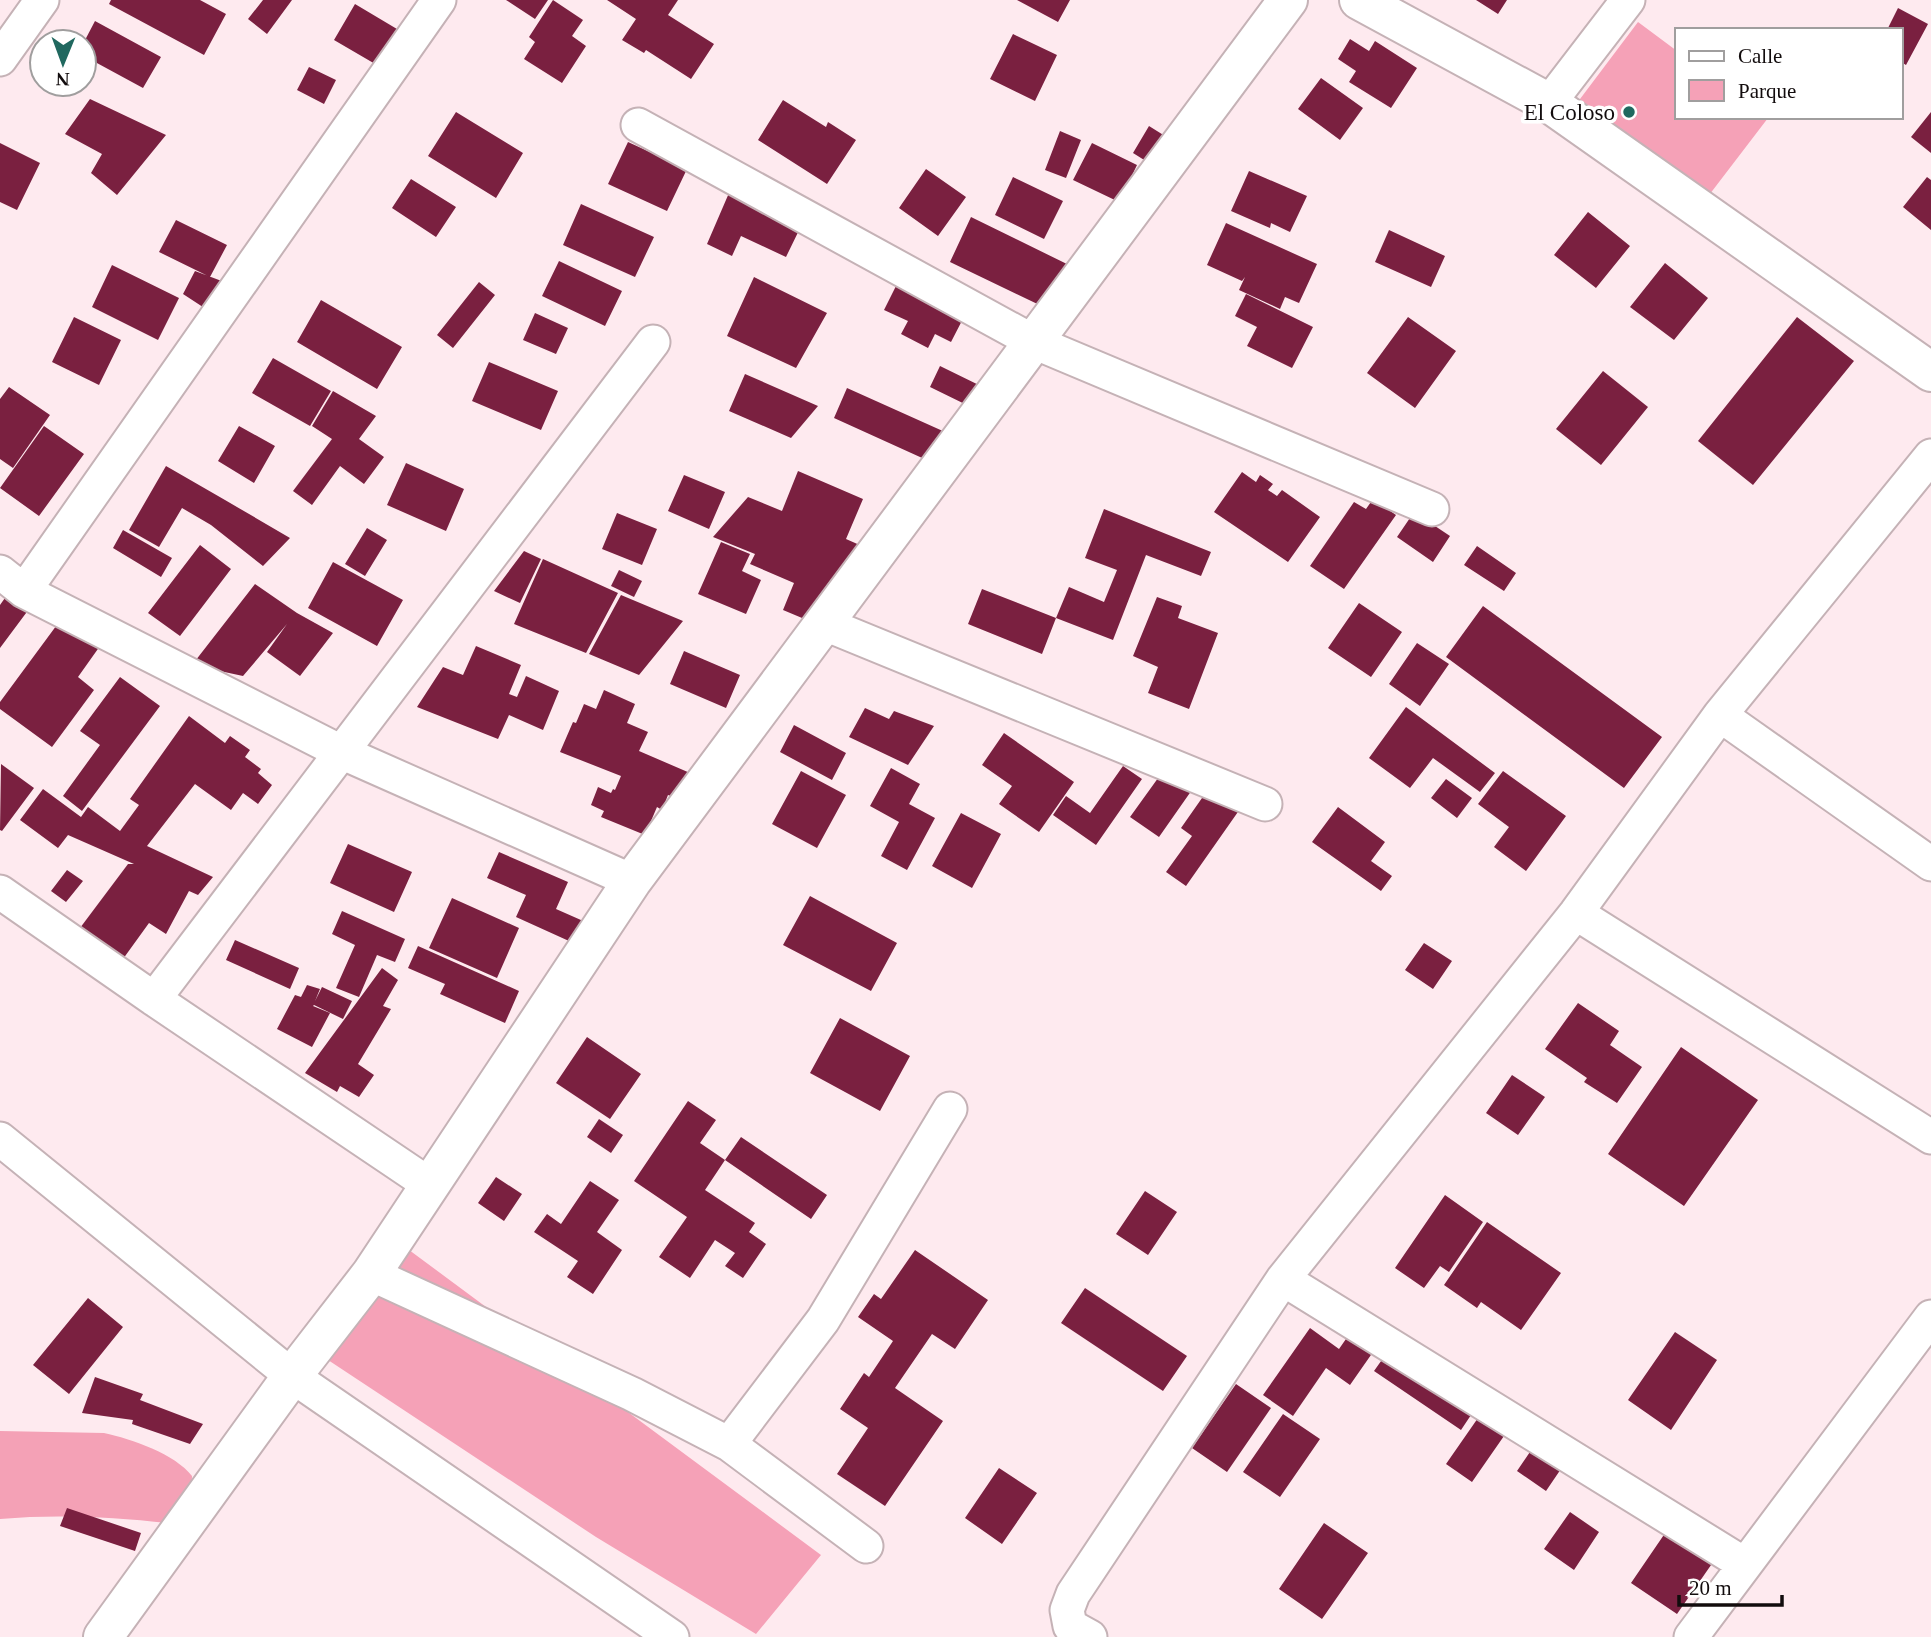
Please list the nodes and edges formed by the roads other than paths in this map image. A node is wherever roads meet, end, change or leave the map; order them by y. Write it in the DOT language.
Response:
graph roads {
  1 [pos="43,0"];
  2 [pos="439,0"];
  3 [pos="1288,0"];
  4 [pos="1359,0"];
  5 [pos="1628,0"];
  6 [pos="0,59"];
  7 [pos="1549,103"];
  8 [pos="638,125"];
  9 [pos="653,342"];
  10 [pos="1034,342"];
  11 [pos="1931,372"];
  12 [pos="1931,456"];
  13 [pos="1432,509"];
  14 [pos="12,582"];
  15 [pos="825,624"];
  16 [pos="1720,715"];
  17 [pos="341,752"];
  18 [pos="1265,804"];
  19 [pos="1931,864"];
  20 [pos="632,881"];
  21 [pos="0,892"];
  22 [pos="1576,913"];
  23 [pos="154,999"];
  24 [pos="950,1110"];
  25 [pos="1931,1137"];
  26 [pos="0,1139"];
  27 [pos="430,1185"];
  28 [pos="371,1274"];
  29 [pos="1283,1279"];
  30 [pos="1931,1317"];
  31 [pos="292,1376"];
  32 [pos="729,1444"];
  33 [pos="866,1546"];
  34 [pos="1745,1563"];
  35 [pos="103,1637"];
  36 [pos="672,1637"];
  37 [pos="1090,1637"];
  38 [pos="1691,1637"];
  1 -- 6 [label="street"];
  2 -- 14 [label="street"];
  3 -- 10 [label="street"];
  4 -- 7 [label="street"];
  5 -- 7 [label="street"];
  7 -- 11 [label="street"];
  8 -- 10 [label="street"];
  9 -- 17 [label="street"];
  10 -- 13 [label="street"];
  10 -- 15 [label="street"];
  12 -- 16 [label="street"];
  14 -- 17 [label="street"];
  15 -- 18 [label="street"];
  15 -- 20 [label="street"];
  16 -- 19 [label="street"];
  16 -- 22 [label="street"];
  17 -- 20 [label="street"];
  17 -- 23 [label="street"];
  20 -- 27 [label="street"];
  21 -- 23 [label="street"];
  22 -- 25 [label="street"];
  22 -- 29 [label="street"];
  23 -- 27 [label="street"];
  24 -- 32 [label="street"];
  26 -- 31 [label="street"];
  27 -- 28 [label="street"];
  28 -- 31 [label="street"];
  28 -- 32 [label="street"];
  29 -- 34 [label="street"];
  29 -- 37 [label="street"];
  30 -- 34 [label="street"];
  31 -- 35 [label="street"];
  31 -- 36 [label="street"];
  32 -- 33 [label="street"];
  34 -- 38 [label="street"];
}
